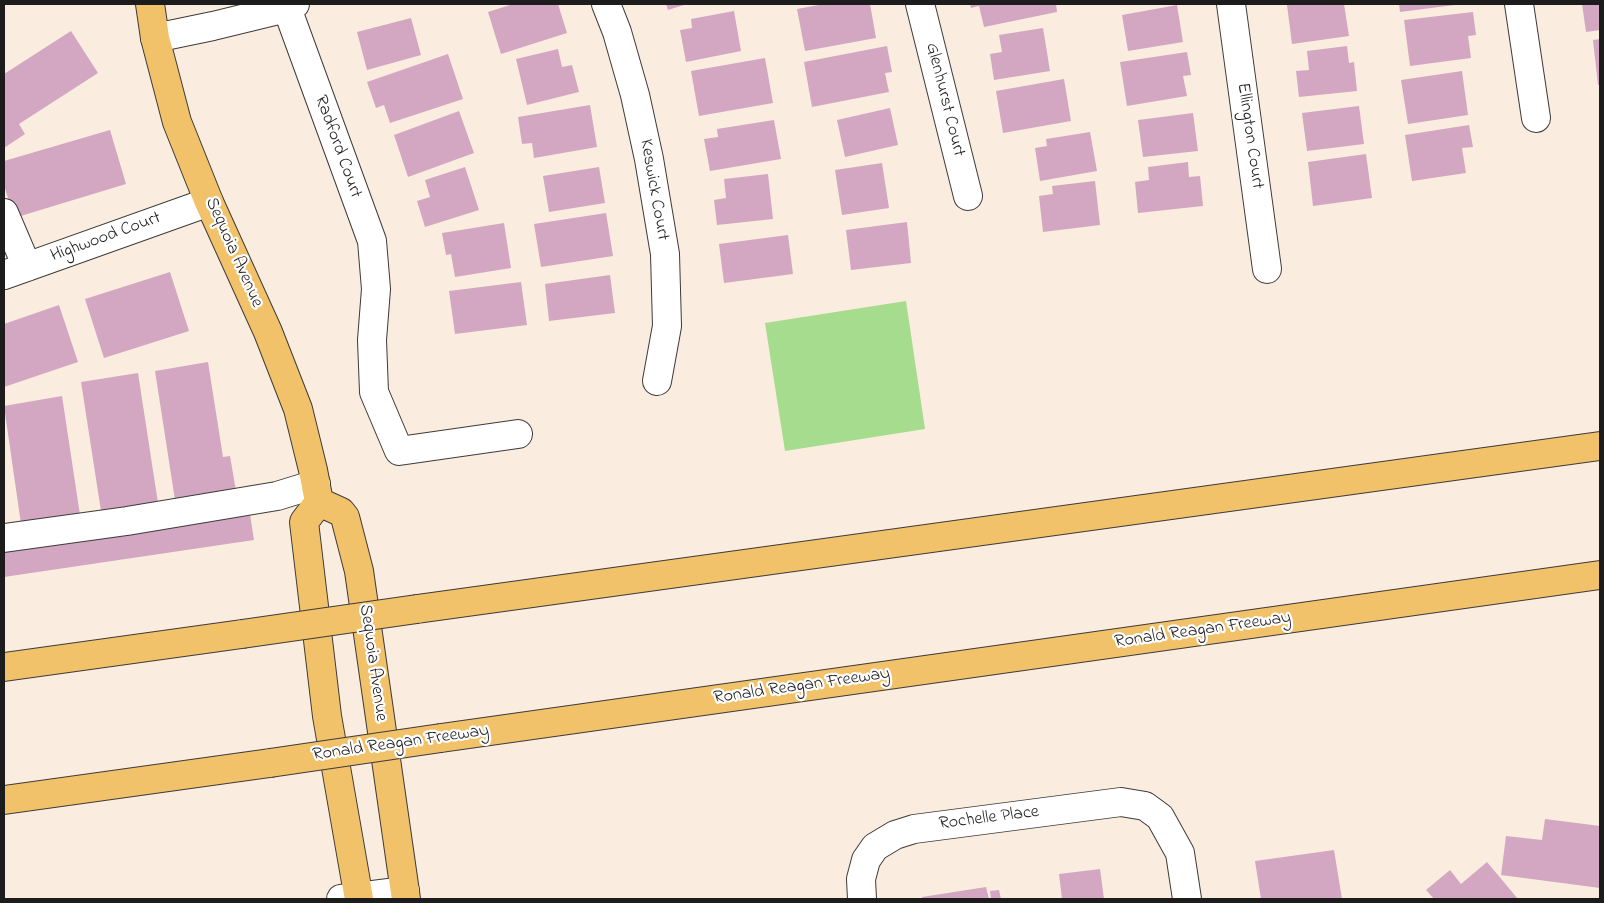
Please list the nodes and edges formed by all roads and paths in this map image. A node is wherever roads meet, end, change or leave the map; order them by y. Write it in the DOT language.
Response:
graph roads {
  1 [pos="150,4"];
  2 [pos="606,4"];
  3 [pos="920,4"];
  4 [pos="1231,4"];
  5 [pos="1519,4"];
  6 [pos="291,6"];
  7 [pos="155,38"];
  8 [pos="1536,118"];
  9 [pos="968,196"];
  10 [pos="209,202"];
  11 [pos="4,213"];
  12 [pos="1267,269"];
  13 [pos="15,271"];
  14 [pos="657,381"];
  15 [pos="518,434"];
  16 [pos="1600,446"];
  17 [pos="318,493"];
  18 [pos="4,538"];
  19 [pos="1600,575"];
  20 [pos="4,667"];
  21 [pos="4,800"];
  22 [pos="405,895"];
  23 [pos="353,898"];
  24 [pos="862,899"];
  25 [pos="1187,899"];
  1 -- 7 [label="main road, Sequoia Avenue"];
  2 -- 14 [label="street, Keswick Court"];
  3 -- 9 [label="street, Glenhurst Court"];
  4 -- 12 [label="street, Ellington Court"];
  5 -- 8 [label="street"];
  6 -- 7 [label="street"];
  6 -- 15 [label="street, Radford Court"];
  7 -- 10 [label="main road, Sequoia Avenue"];
  10 -- 13 [label="street, Highwood Court"];
  10 -- 17 [label="main road, Sequoia Avenue"];
  11 -- 13 [label="street"];
  16 -- 20 [label="main road, bridge"];
  17 -- 18 [label="street"];
  17 -- 22 [label="main road, Sequoia Avenue"];
  17 -- 23 [label="main road"];
  19 -- 21 [label="main road, Ronald Reagan Freeway, bridge"];
  22 -- 23 [label="street"];
  24 -- 25 [label="street, Rochelle Place"];
}
